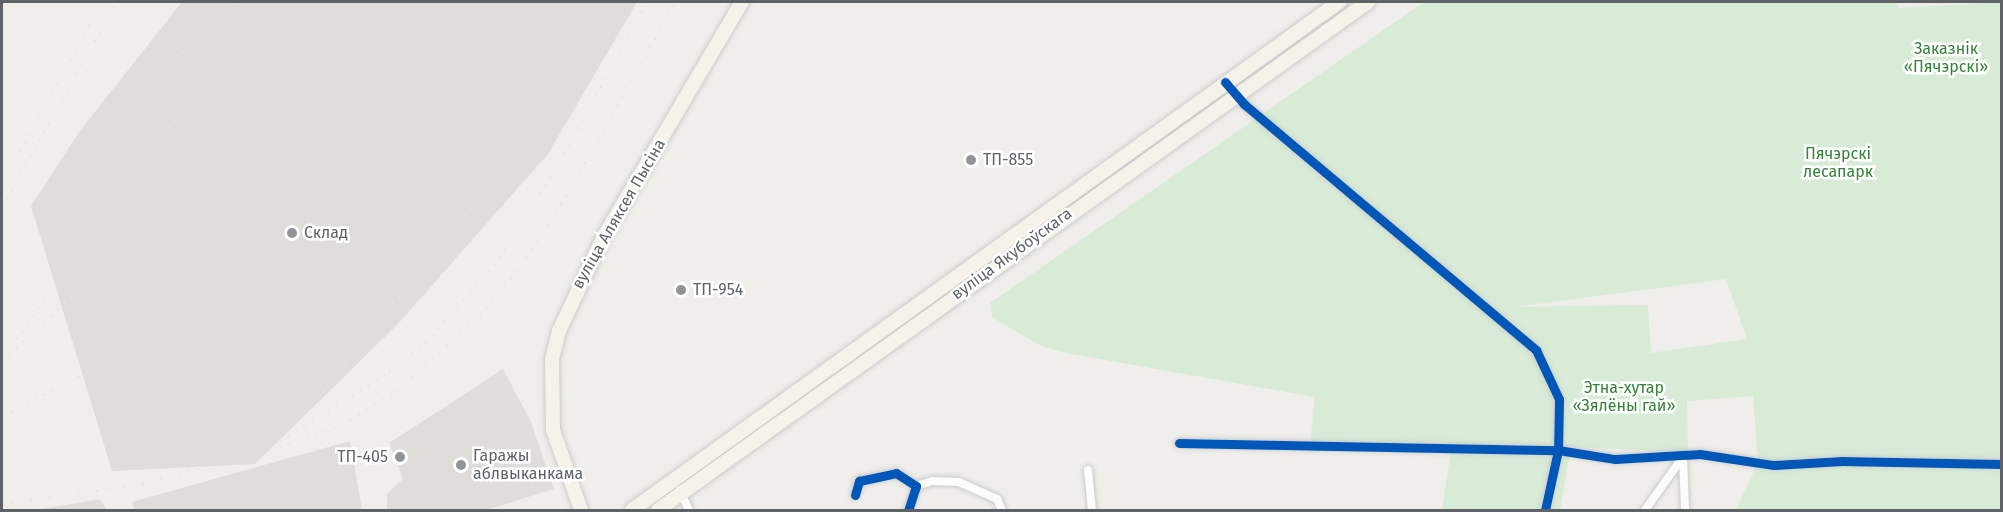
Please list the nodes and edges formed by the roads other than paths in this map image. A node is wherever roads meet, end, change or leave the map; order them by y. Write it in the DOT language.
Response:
graph roads {
  1 [pos="742,2"];
  2 [pos="1339,2"];
  3 [pos="1368,2"];
  4 [pos="1225,82"];
  5 [pos="1234,95"];
  6 [pos="1179,443"];
  7 [pos="1558,450"];
  8 [pos="1683,457"];
  9 [pos="2001,464"];
  10 [pos="1088,470"];
  11 [pos="673,480"];
  12 [pos="916,486"];
  13 [pos="682,493"];
  14 [pos="855,495"];
  15 [pos="581,510"];
  16 [pos="632,510"];
  17 [pos="658,510"];
  18 [pos="688,510"];
  19 [pos="908,510"];
  20 [pos="1002,510"];
  21 [pos="1092,510"];
  22 [pos="1545,510"];
  23 [pos="1645,510"];
  24 [pos="1685,510"];
  1 -- 15 [label="main road, вуліца Аляксея Пысіна"];
  2 -- 4 [label="main road, вуліца Якубоўскага"];
  3 -- 5 [label="main road, вуліца Якубоўскага"];
  4 -- 5 [label="street"];
  4 -- 11 [label="main road, вуліца Якубоўскага"];
  5 -- 7 [label="street"];
  5 -- 13 [label="main road, вуліца Якубоўскага"];
  6 -- 7 [label="street"];
  7 -- 8 [label="street"];
  7 -- 22 [label="street"];
  8 -- 9 [label="street"];
  8 -- 23 [label="street"];
  8 -- 24 [label="street"];
  10 -- 21 [label="street"];
  11 -- 13 [label="street"];
  11 -- 16 [label="main road, вуліца Якубоўскага"];
  12 -- 14 [label="street"];
  12 -- 19 [label="street"];
  12 -- 20 [label="street"];
  13 -- 17 [label="main road, вуліца Якубоўскага"];
  13 -- 18 [label="street"];
}
